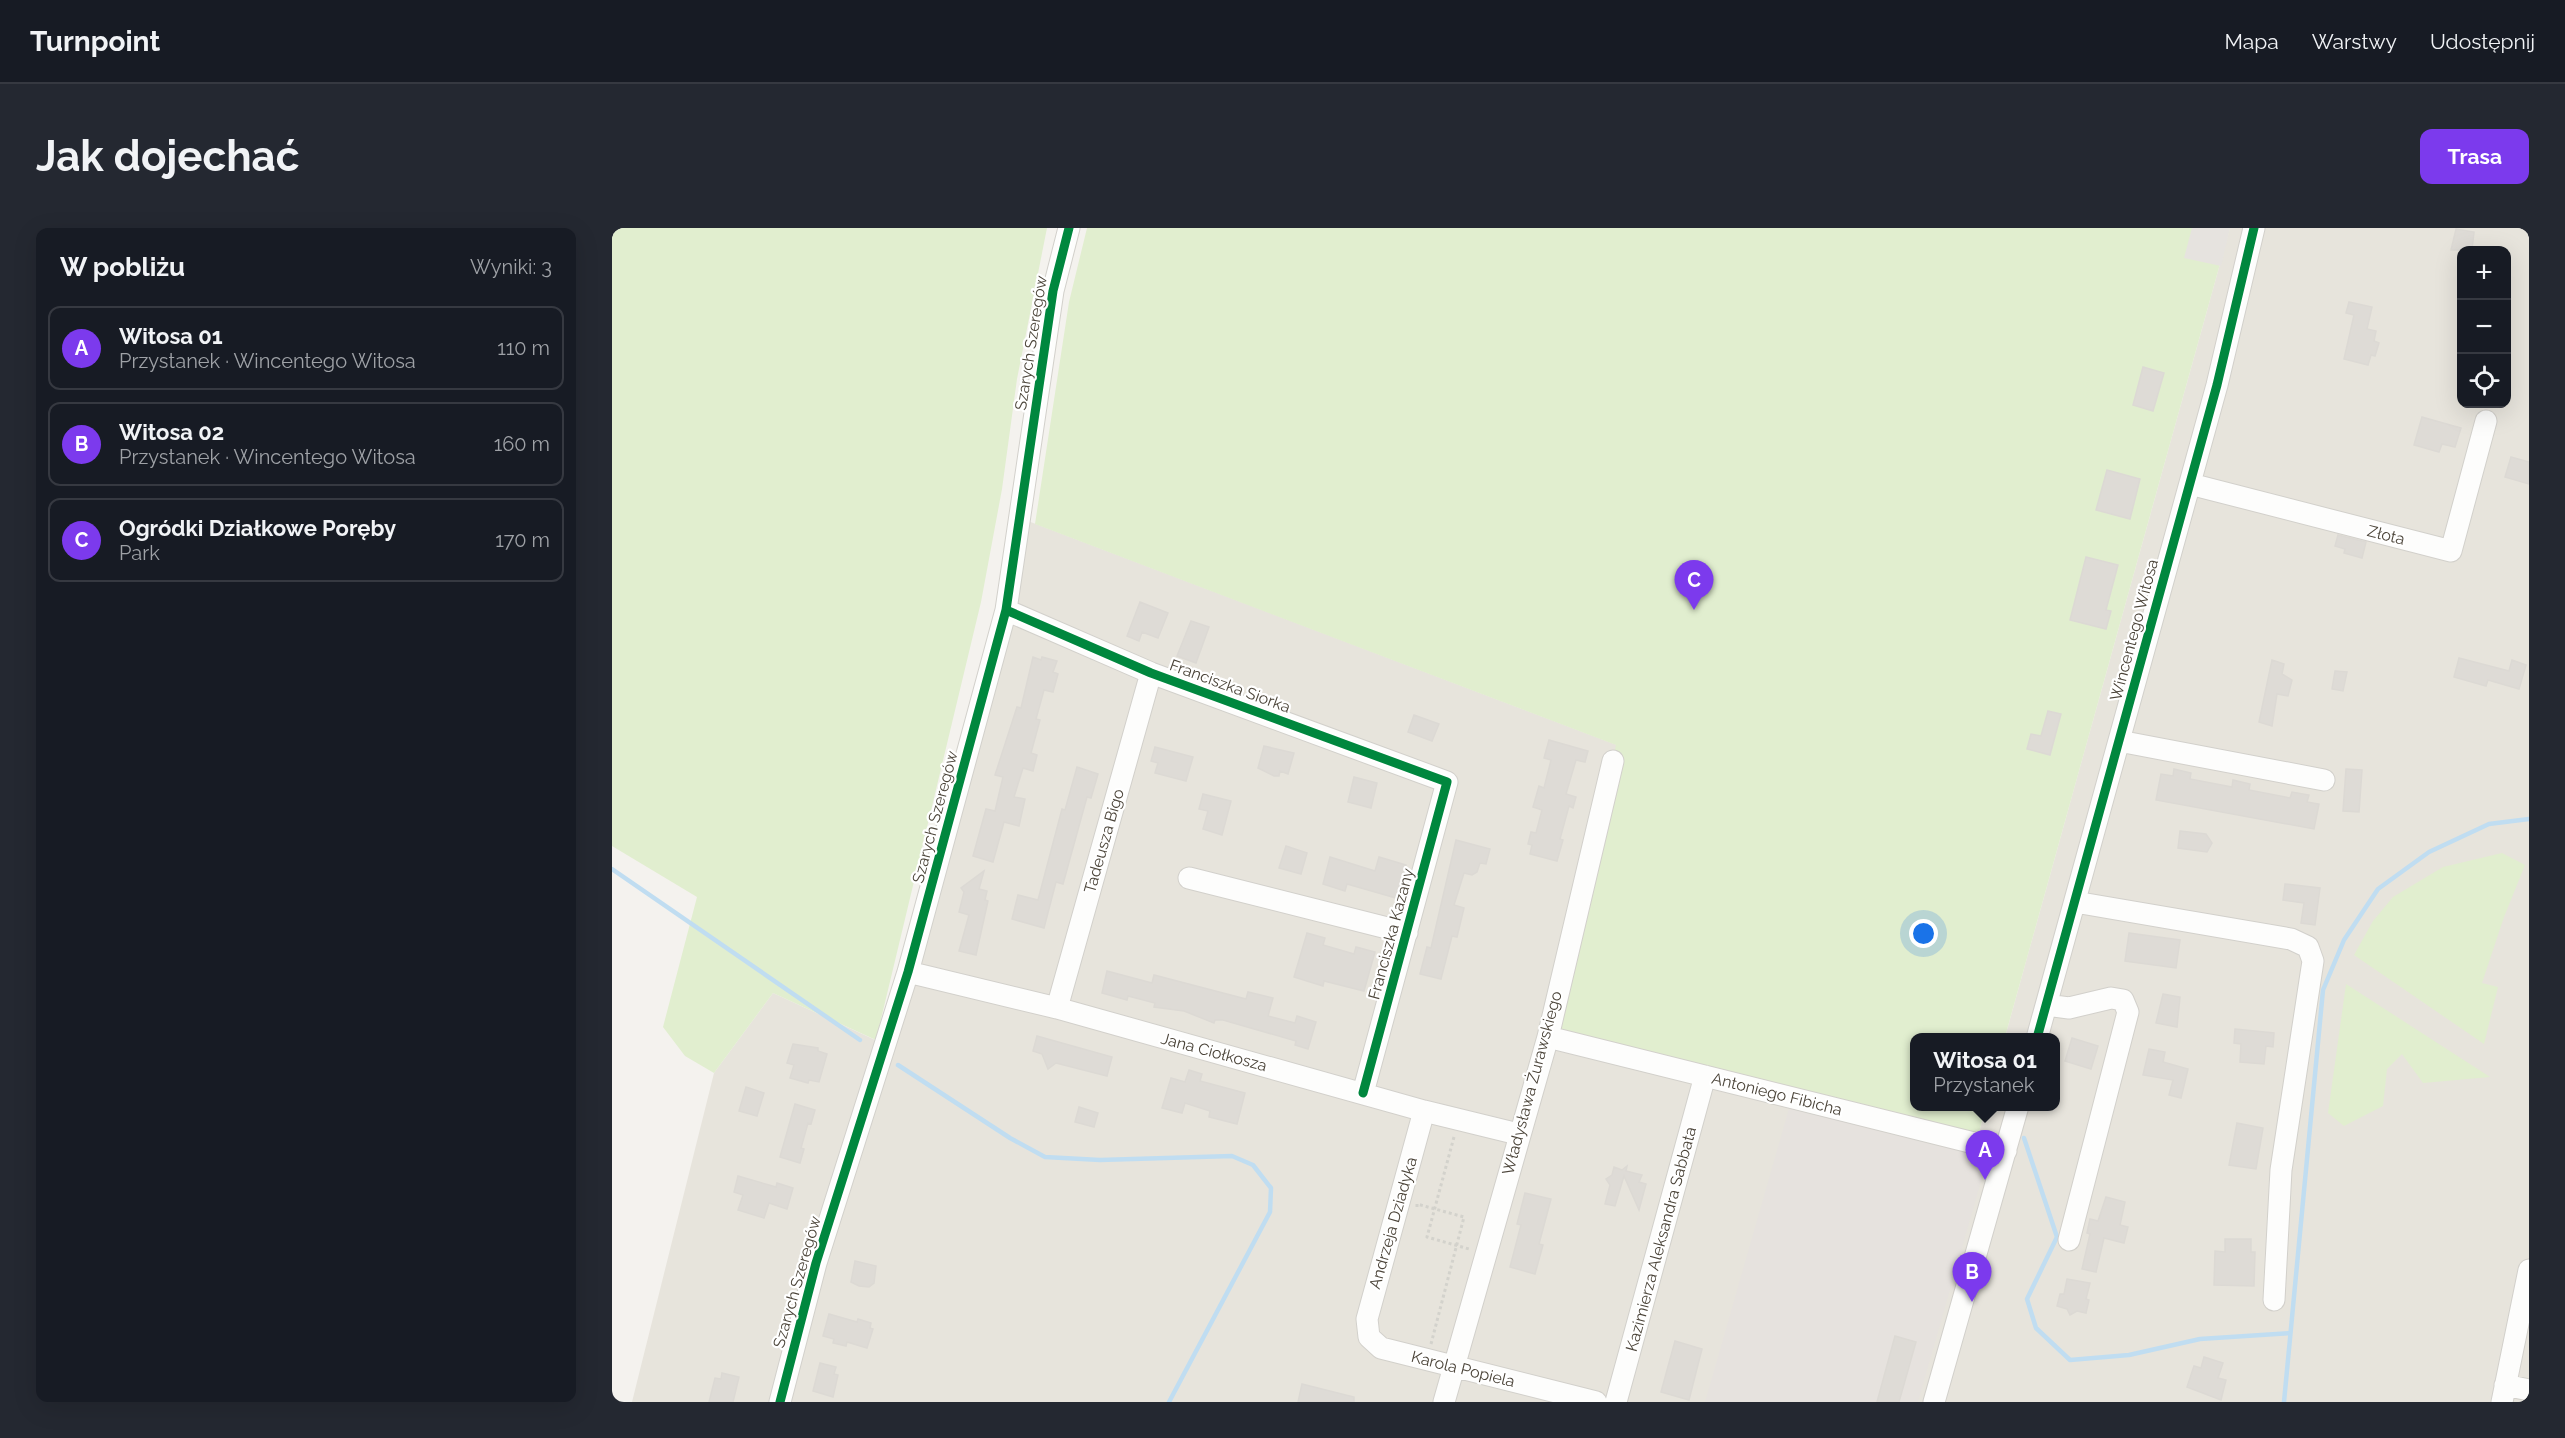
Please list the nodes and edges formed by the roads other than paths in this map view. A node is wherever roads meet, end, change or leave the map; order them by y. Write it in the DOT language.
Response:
graph roads {
  1 [pos="1069,228"];
  2 [pos="2254,228"];
  3 [pos="2486,421"];
  4 [pos="2190,484"];
  5 [pos="1006,610"];
  6 [pos="1151,673"];
  7 [pos="2119,741"];
  8 [pos="1613,761"];
  9 [pos="2324,780"];
  10 [pos="1447,782"];
  11 [pos="1189,878"];
  12 [pos="2075,902"];
  13 [pos="1407,933"];
  14 [pos="908,972"];
  15 [pos="2046,1005"];
  16 [pos="1057,1008"];
  17 [pos="2038,1033"];
  18 [pos="1548,1037"];
  19 [pos="1705,1076"];
  20 [pos="1363,1093"];
  21 [pos="1424,1111"];
  22 [pos="2017,1111"];
  23 [pos="1518,1134"];
  24 [pos="2006,1151"];
  25 [pos="2068,1240"];
  26 [pos="2529,1270"];
  27 [pos="2274,1300"];
  28 [pos="1369,1336"];
  29 [pos="1444,1365"];
  30 [pos="2529,1390"];
  31 [pos="2503,1394"];
  32 [pos="780,1402"];
  33 [pos="1444,1402"];
  34 [pos="1596,1402"];
  35 [pos="1616,1402"];
  36 [pos="1934,1402"];
  1 -- 5 [label="street, Szarych Szeregów"];
  2 -- 4 [label="street, Wincentego Witosa"];
  3 -- 4 [label="street, Złota"];
  4 -- 7 [label="street, Wincentego Witosa"];
  5 -- 6 [label="street, Franciszka Siorka"];
  5 -- 14 [label="street, Szarych Szeregów"];
  6 -- 10 [label="street, Franciszka Siorka"];
  6 -- 16 [label="street, Tadeusza Bigo"];
  7 -- 9 [label="street"];
  7 -- 12 [label="street, Wincentego Witosa"];
  8 -- 18 [label="street, Władysława Żurawskiego"];
  10 -- 13 [label="street, Franciszka Kazany"];
  11 -- 13 [label="street"];
  12 -- 15 [label="street, Wincentego Witosa"];
  12 -- 27 [label="street"];
  13 -- 20 [label="street, Franciszka Kazany"];
  14 -- 16 [label="street, Jana Ciołkosza"];
  14 -- 32 [label="street, Szarych Szeregów"];
  15 -- 17 [label="street, Wincentego Witosa"];
  15 -- 25 [label="street"];
  16 -- 20 [label="street, Jana Ciołkosza"];
  18 -- 19 [label="street, Antoniego Fibicha"];
  18 -- 23 [label="street, Władysława Żurawskiego"];
  19 -- 24 [label="street, Antoniego Fibicha"];
  19 -- 35 [label="street, Kazimierza Aleksandra Sabbata"];
  20 -- 21 [label="street, Jana Ciołkosza"];
  21 -- 23 [label="street, Jana Ciołkosza"];
  21 -- 28 [label="street, Andrzeja Dziadyka"];
  22 -- 24 [label="street"];
  23 -- 29 [label="street, Władysława Żurawskiego"];
  24 -- 36 [label="street"];
  26 -- 31 [label="street"];
  28 -- 29 [label="street, Karola Popiela"];
  29 -- 33 [label="street, Władysława Żurawskiego"];
  29 -- 34 [label="street, Karola Popiela"];
  30 -- 31 [label="street"];
}
